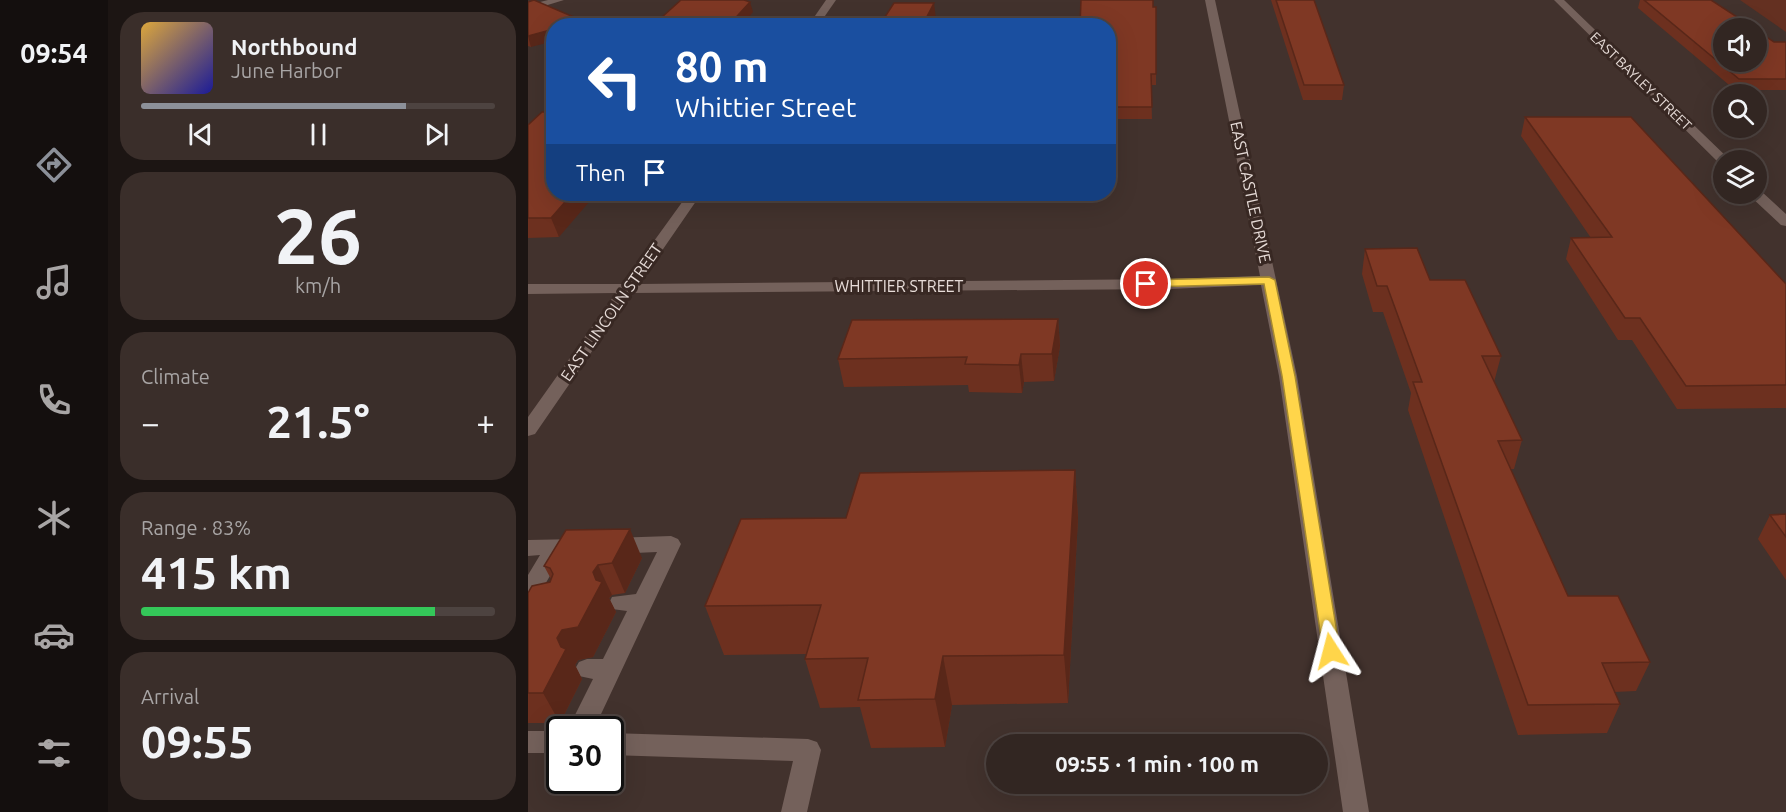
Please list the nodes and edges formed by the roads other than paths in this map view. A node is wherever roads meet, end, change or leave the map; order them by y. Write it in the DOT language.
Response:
graph roads {
  1 [pos="559,0"];
  2 [pos="831,0"];
  3 [pos="1210,0"];
  4 [pos="1559,0"];
  5 [pos="528,9"];
  6 [pos="819,18"];
  7 [pos="1713,150"];
  8 [pos="689,201"];
  9 [pos="1767,204"];
  10 [pos="1786,222"];
  11 [pos="1269,280"];
  12 [pos="627,288"];
  13 [pos="528,289"];
  14 [pos="528,430"];
  15 [pos="556,547"];
  16 [pos="528,548"];
  17 [pos="534,601"];
  18 [pos="643,602"];
  19 [pos="620,603"];
  20 [pos="585,716"];
  21 [pos="624,744"];
  22 [pos="794,812"];
  23 [pos="1356,812"];
  1 -- 5 [label="street"];
  2 -- 6 [label="street"];
  3 -- 11 [label="street, EAST CASTLE DRIVE"];
  4 -- 7 [label="street, EAST BAYLEY STREET"];
  8 -- 12 [label="street, EAST LINCOLN STREET"];
  9 -- 10 [label="street"];
  11 -- 12 [label="street, WHITTIER STREET"];
  11 -- 23 [label="street, EAST CASTLE DRIVE"];
  12 -- 13 [label="street, WHITTIER STREET"];
  12 -- 14 [label="street, EAST LINCOLN STREET"];
  15 -- 16 [label="street"];
  15 -- 17 [label="street"];
  15 -- 18 [label="street"];
  18 -- 19 [label="street"];
  18 -- 20 [label="street"];
  21 -- 22 [label="street"];
}
